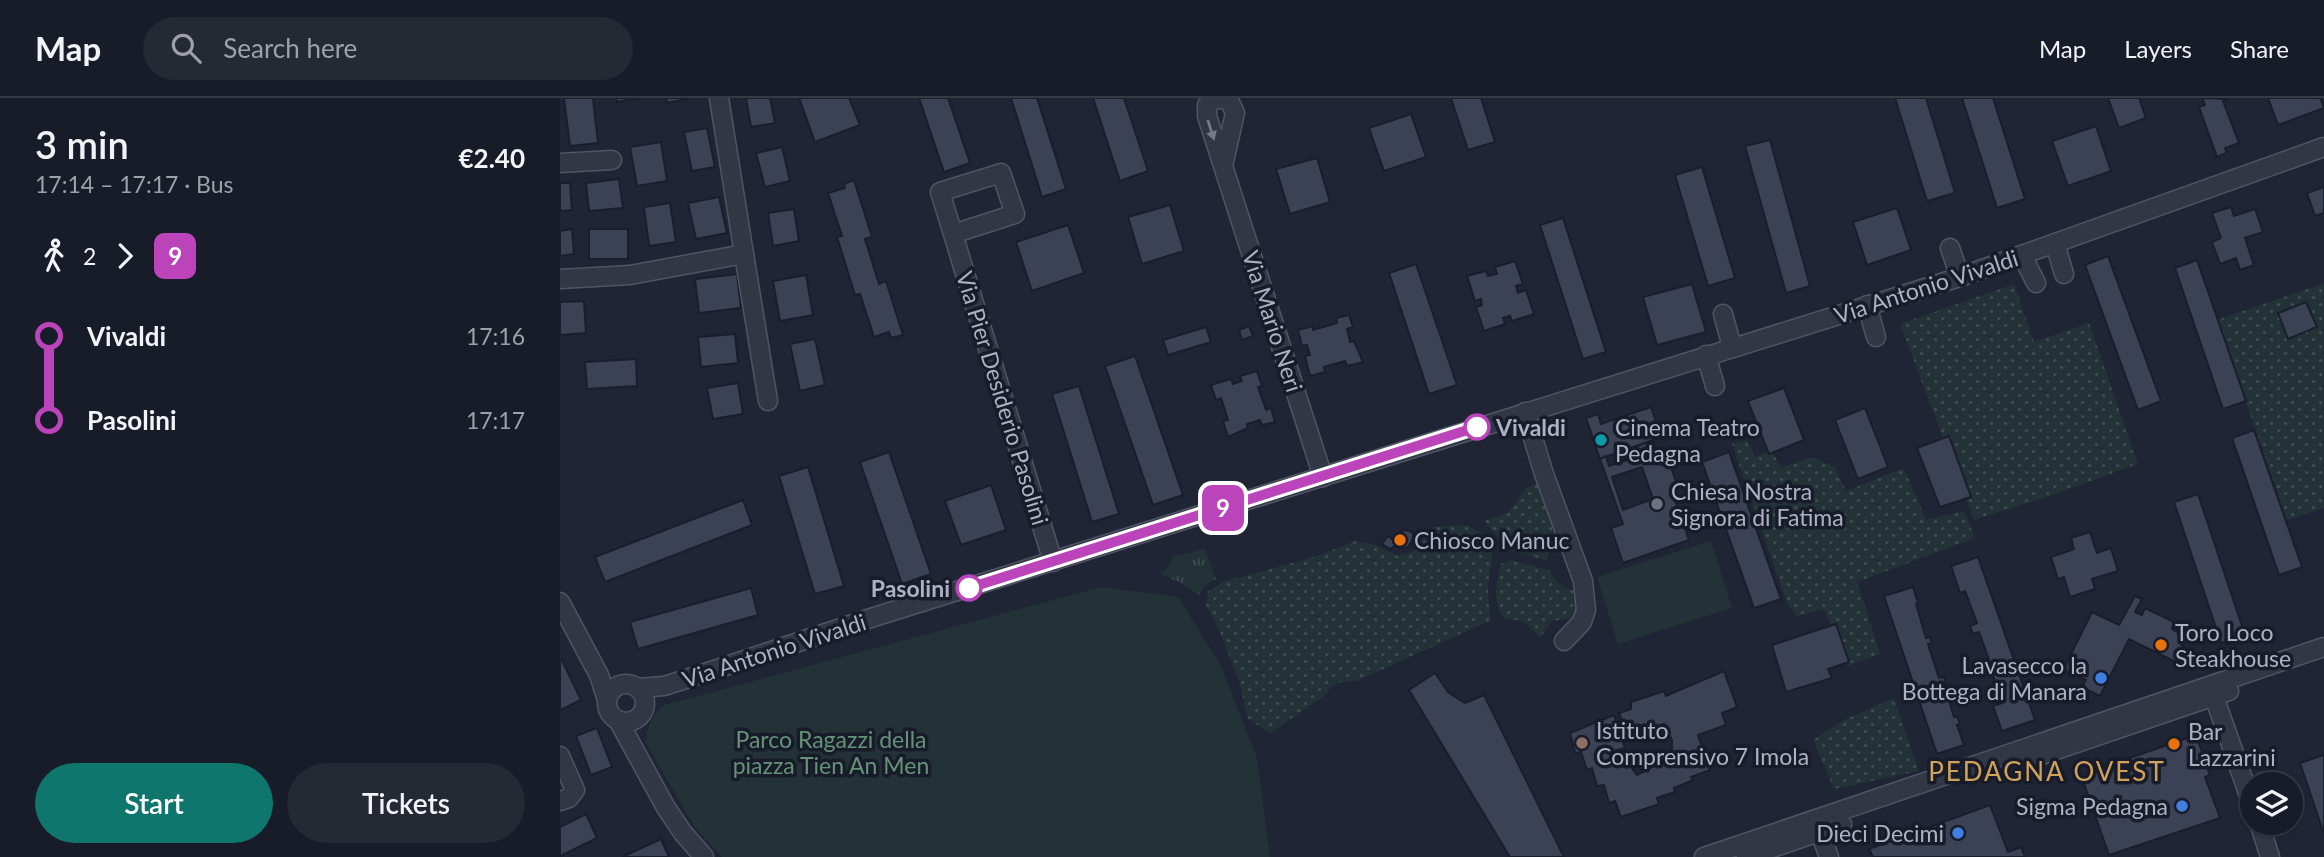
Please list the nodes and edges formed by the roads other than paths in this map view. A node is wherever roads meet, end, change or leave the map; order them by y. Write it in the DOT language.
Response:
graph roads {
  1 [pos="719,98"];
  2 [pos="2324,147"];
  3 [pos="612,160"];
  4 [pos="560,163"];
  5 [pos="1223,166"];
  6 [pos="953,234"];
  7 [pos="2055,243"];
  8 [pos="1950,248"];
  9 [pos="744,254"];
  10 [pos="2022,255"];
  11 [pos="2064,274"];
  12 [pos="1960,277"];
  13 [pos="560,279"];
  14 [pos="2036,283"];
  15 [pos="1867,306"];
  16 [pos="1723,314"];
  17 [pos="1876,337"];
  18 [pos="1732,347"];
  19 [pos="1706,355"];
  20 [pos="1715,386"];
  21 [pos="768,401"];
  22 [pos="1525,412"];
  23 [pos="1323,477"];
  24 [pos="1053,562"];
  25 [pos="560,602"];
  26 [pos="1564,641"];
  27 [pos="2324,647"];
  28 [pos="2324,660"];
  29 [pos="599,675"];
  30 [pos="2212,690"];
  31 [pos="635,691"];
  32 [pos="607,700"];
  33 [pos="627,720"];
  34 [pos="560,756"];
  35 [pos="2241,772"];
  36 [pos="560,802"];
  37 [pos="1818,826"];
  38 [pos="2263,835"];
  39 [pos="704,857"];
  40 [pos="1704,857"];
  41 [pos="1746,857"];
  42 [pos="1829,857"];
  43 [pos="2270,857"];
  1 -- 9 [label="street"];
  2 -- 7 [label="street, Via Antonio Vivaldi"];
  3 -- 4 [label="street"];
  5 -- 23 [label="street, Via Mario Neri"];
  6 -- 24 [label="street, Via Pier Desiderio Pasolini"];
  7 -- 10 [label="street, Via Antonio Vivaldi"];
  7 -- 11 [label="street"];
  8 -- 12 [label="street"];
  9 -- 13 [label="street"];
  9 -- 21 [label="street"];
  10 -- 12 [label="street, Via Antonio Vivaldi"];
  10 -- 14 [label="street"];
  12 -- 15 [label="street, Via Antonio Vivaldi"];
  15 -- 17 [label="street"];
  15 -- 18 [label="street, Via Antonio Vivaldi"];
  16 -- 18 [label="street"];
  18 -- 19 [label="street, Via Antonio Vivaldi"];
  19 -- 20 [label="street"];
  19 -- 22 [label="street, Via Antonio Vivaldi"];
  22 -- 23 [label="street, Via Antonio Vivaldi"];
  22 -- 26 [label="street"];
  23 -- 24 [label="street, Via Antonio Vivaldi"];
  24 -- 31 [label="street, Via Antonio Vivaldi"];
  25 -- 29 [label="street"];
  27 -- 30 [label="street"];
  28 -- 30 [label="street"];
  29 -- 31 [label="street"];
  29 -- 32 [label="street"];
  30 -- 35 [label="street"];
  30 -- 37 [label="street"];
  31 -- 32 [label="street"];
  31 -- 33 [label="street"];
  32 -- 33 [label="street"];
  33 -- 39 [label="street"];
  34 -- 36 [label="street"];
  37 -- 40 [label="street"];
  37 -- 41 [label="street"];
  37 -- 42 [label="street"];
  38 -- 43 [label="street"];
}
